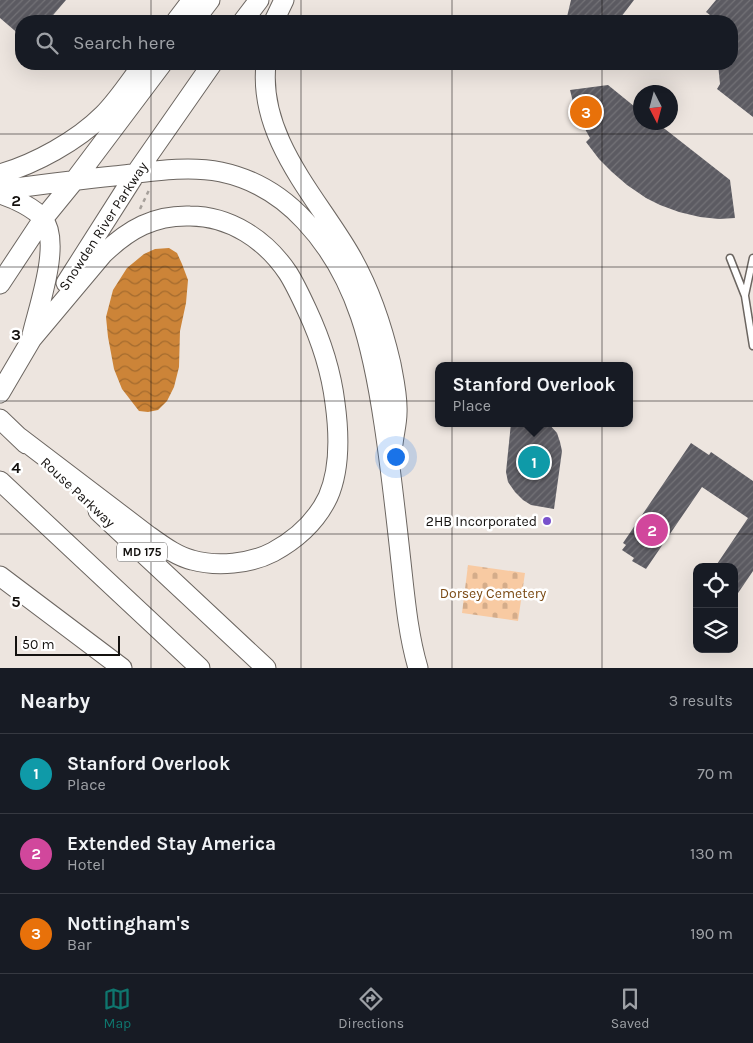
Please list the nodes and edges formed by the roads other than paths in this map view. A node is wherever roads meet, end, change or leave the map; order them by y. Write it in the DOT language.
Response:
graph roads {
  1 [pos="192,0"];
  2 [pos="210,0"];
  3 [pos="259,0"];
  4 [pos="284,0"];
  5 [pos="181,15"];
  6 [pos="199,15"];
  7 [pos="248,15"];
  8 [pos="277,15"];
  9 [pos="139,70"];
  10 [pos="157,70"];
  11 [pos="208,70"];
  12 [pos="266,70"];
  13 [pos="136,173"];
  14 [pos="0,174"];
  15 [pos="74,181"];
  16 [pos="0,190"];
  17 [pos="0,194"];
  18 [pos="43,219"];
  19 [pos="730,258"];
  20 [pos="753,258"];
  21 [pos="0,284"];
  22 [pos="745,296"];
  23 [pos="752,334"];
  24 [pos="30,341"];
  25 [pos="753,346"];
  26 [pos="0,394"];
  27 [pos="0,419"];
  28 [pos="19,436"];
  29 [pos="390,465"];
  30 [pos="0,481"];
  31 [pos="0,576"];
  32 [pos="122,668"];
  33 [pos="200,668"];
  34 [pos="266,668"];
  35 [pos="418,668"];
  1 -- 5 [label="main road"];
  2 -- 6 [label="main road"];
  3 -- 7 [label="main road"];
  4 -- 8 [label="main road"];
  9 -- 14 [label="main road"];
  10 -- 15 [label="main road"];
  11 -- 13 [label="main road, Snowden River Parkway"];
  12 -- 29 [label="main road"];
  13 -- 15 [label="main road"];
  13 -- 24 [label="main road, Snowden River Parkway"];
  13 -- 29 [label="main road"];
  15 -- 16 [label="main road"];
  15 -- 18 [label="main road"];
  17 -- 18 [label="main road"];
  18 -- 21 [label="main road"];
  18 -- 24 [label="main road"];
  19 -- 22 [label="lane"];
  20 -- 22 [label="lane"];
  22 -- 23 [label="lane"];
  23 -- 25 [label="lane"];
  24 -- 26 [label="main road, Snowden River Parkway"];
  24 -- 28 [label="main road"];
  27 -- 28 [label="main road, Rouse Parkway / MD 175"];
  28 -- 34 [label="main road, Rouse Parkway / MD 175"];
  29 -- 35 [label="main road"];
  30 -- 33 [label="main road"];
  31 -- 32 [label="main road"];
}
